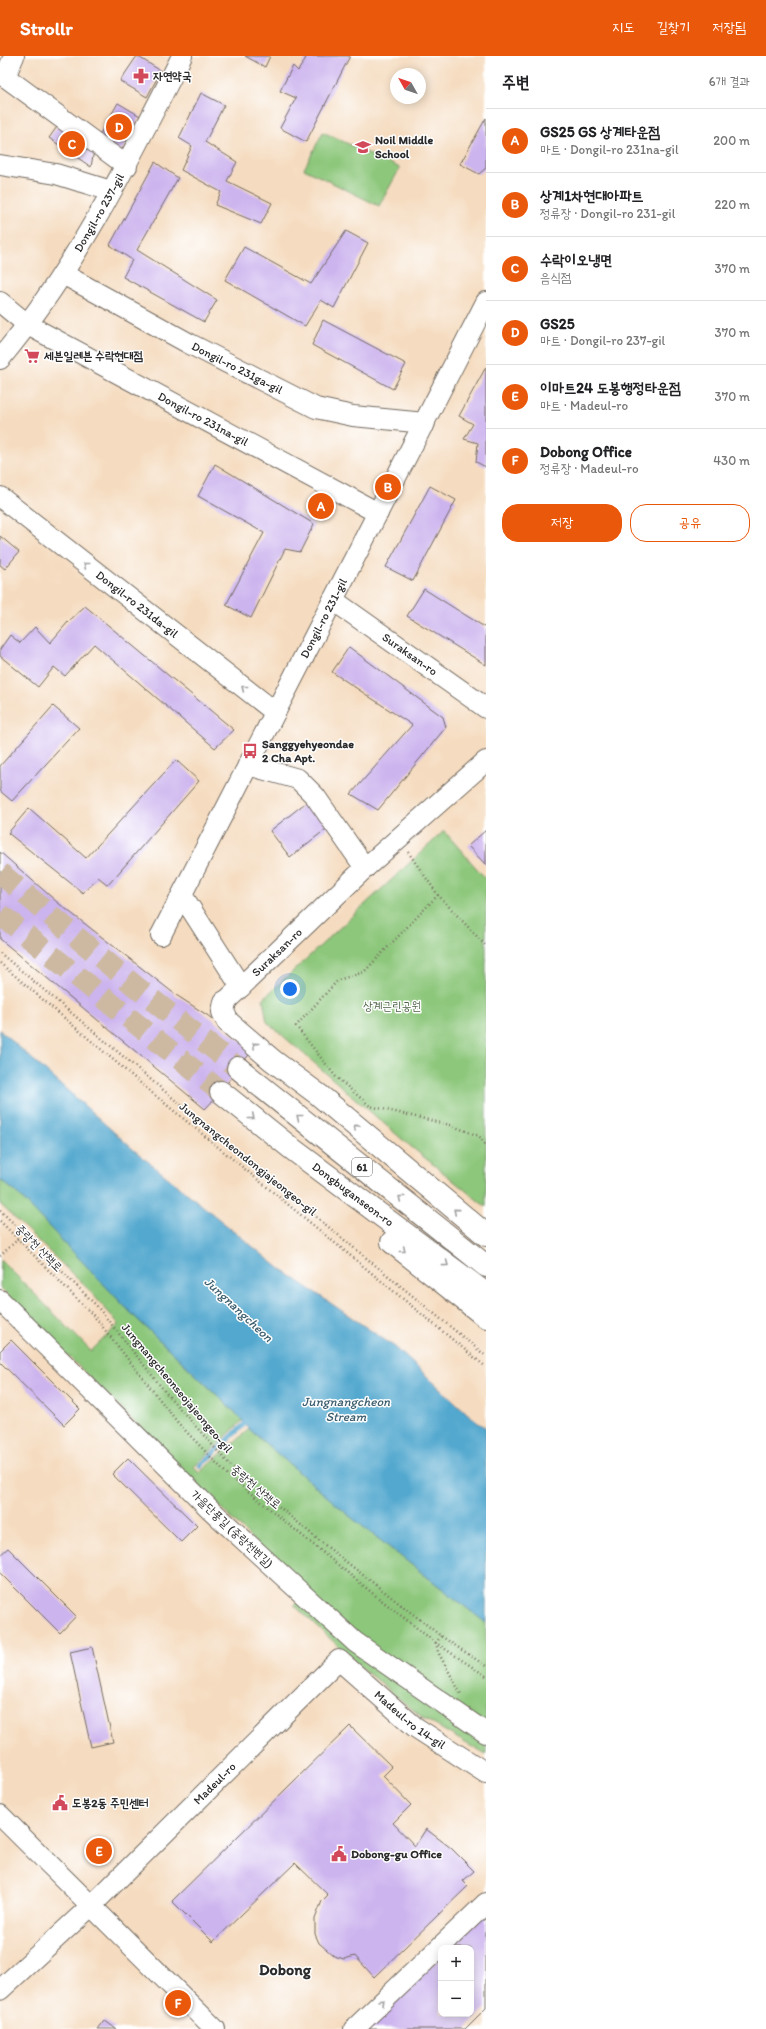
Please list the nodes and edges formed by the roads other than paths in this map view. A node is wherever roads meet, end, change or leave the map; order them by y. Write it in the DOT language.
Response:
graph roads {
  1 [pos="14,56"];
  2 [pos="182,56"];
  3 [pos="2,75"];
  4 [pos="0,165"];
  5 [pos="127,166"];
  6 [pos="111,191"];
  7 [pos="63,274"];
  8 [pos="0,302"];
  9 [pos="486,302"];
  10 [pos="28,325"];
  11 [pos="0,359"];
  12 [pos="425,423"];
  13 [pos="0,497"];
  14 [pos="378,512"];
  15 [pos="334,600"];
  16 [pos="486,708"];
  17 [pos="275,712"];
  18 [pos="486,761"];
  19 [pos="248,765"];
  20 [pos="365,868"];
  21 [pos="182,895"];
  22 [pos="161,935"];
  23 [pos="241,987"];
  24 [pos="225,1002"];
  25 [pos="238,1068"];
  26 [pos="221,1092"];
  27 [pos="291,1148"];
  28 [pos="486,1235"];
  29 [pos="486,1266"];
  30 [pos="486,1294"];
  31 [pos="0,1300"];
  32 [pos="486,1317"];
  33 [pos="339,1660"];
  34 [pos="486,1733"];
  35 [pos="486,1773"];
  36 [pos="0,1816"];
  37 [pos="486,1903"];
  38 [pos="91,1906"];
  39 [pos="0,1990"];
  40 [pos="215,2029"];
  41 [pos="354,2029"];
  1 -- 3 [label="street"];
  2 -- 5 [label="street, Dongil-ro 237-gil"];
  3 -- 5 [label="street"];
  4 -- 6 [label="street"];
  5 -- 6 [label="street, Dongil-ro 237-gil"];
  6 -- 7 [label="street, Dongil-ro 237-gil"];
  7 -- 10 [label="street, Dongil-ro 237-gil"];
  7 -- 12 [label="street, Dongil-ro 231ga-gil"];
  8 -- 10 [label="street, Dongil-ro 231na-gil"];
  9 -- 12 [label="street, Dongil-ro 231-gil"];
  10 -- 11 [label="street, Dongil-ro 237-gil"];
  10 -- 14 [label="street, Dongil-ro 231na-gil"];
  12 -- 14 [label="street, Dongil-ro 231-gil"];
  17 -- 13 [label="street, Dongil-ro 231da-gil, one-way"];
  14 -- 15 [label="street, Dongil-ro 231-gil"];
  15 -- 16 [label="street, Suraksan-ro"];
  15 -- 17 [label="street, Dongil-ro 231-gil"];
  17 -- 19 [label="street, Dongil-ro 231-gil"];
  18 -- 20 [label="street, Suraksan-ro"];
  19 -- 20 [label="street"];
  19 -- 21 [label="street, Dongil-ro 231-gil"];
  20 -- 23 [label="street, Suraksan-ro"];
  21 -- 22 [label="street, Dongil-ro 231-gil"];
  21 -- 23 [label="street, Suraksan-ro"];
  23 -- 24 [label="street, Suraksan-ro"];
  28 -- 24 [label="highway, one-way"];
  29 -- 25 [label="highway, Dongbuganseon-ro / 61, one-way"];
  26 -- 27 [label="highway, Dongbuganseon-ro / 61, one-way"];
  27 -- 30 [label="highway, Dongbuganseon-ro / 61, one-way"];
  27 -- 32 [label="highway, one-way"];
  31 -- 34 [label="street, 가을단풍길 (중랑천변길)"];
  33 -- 35 [label="street, Madeul-ro 14-gil"];
  33 -- 38 [label="street, Madeul-ro"];
  36 -- 38 [label="street"];
  41 -- 37 [label="street, one-way"];
  38 -- 39 [label="street, Madeul-ro"];
  38 -- 40 [label="street"];
}
